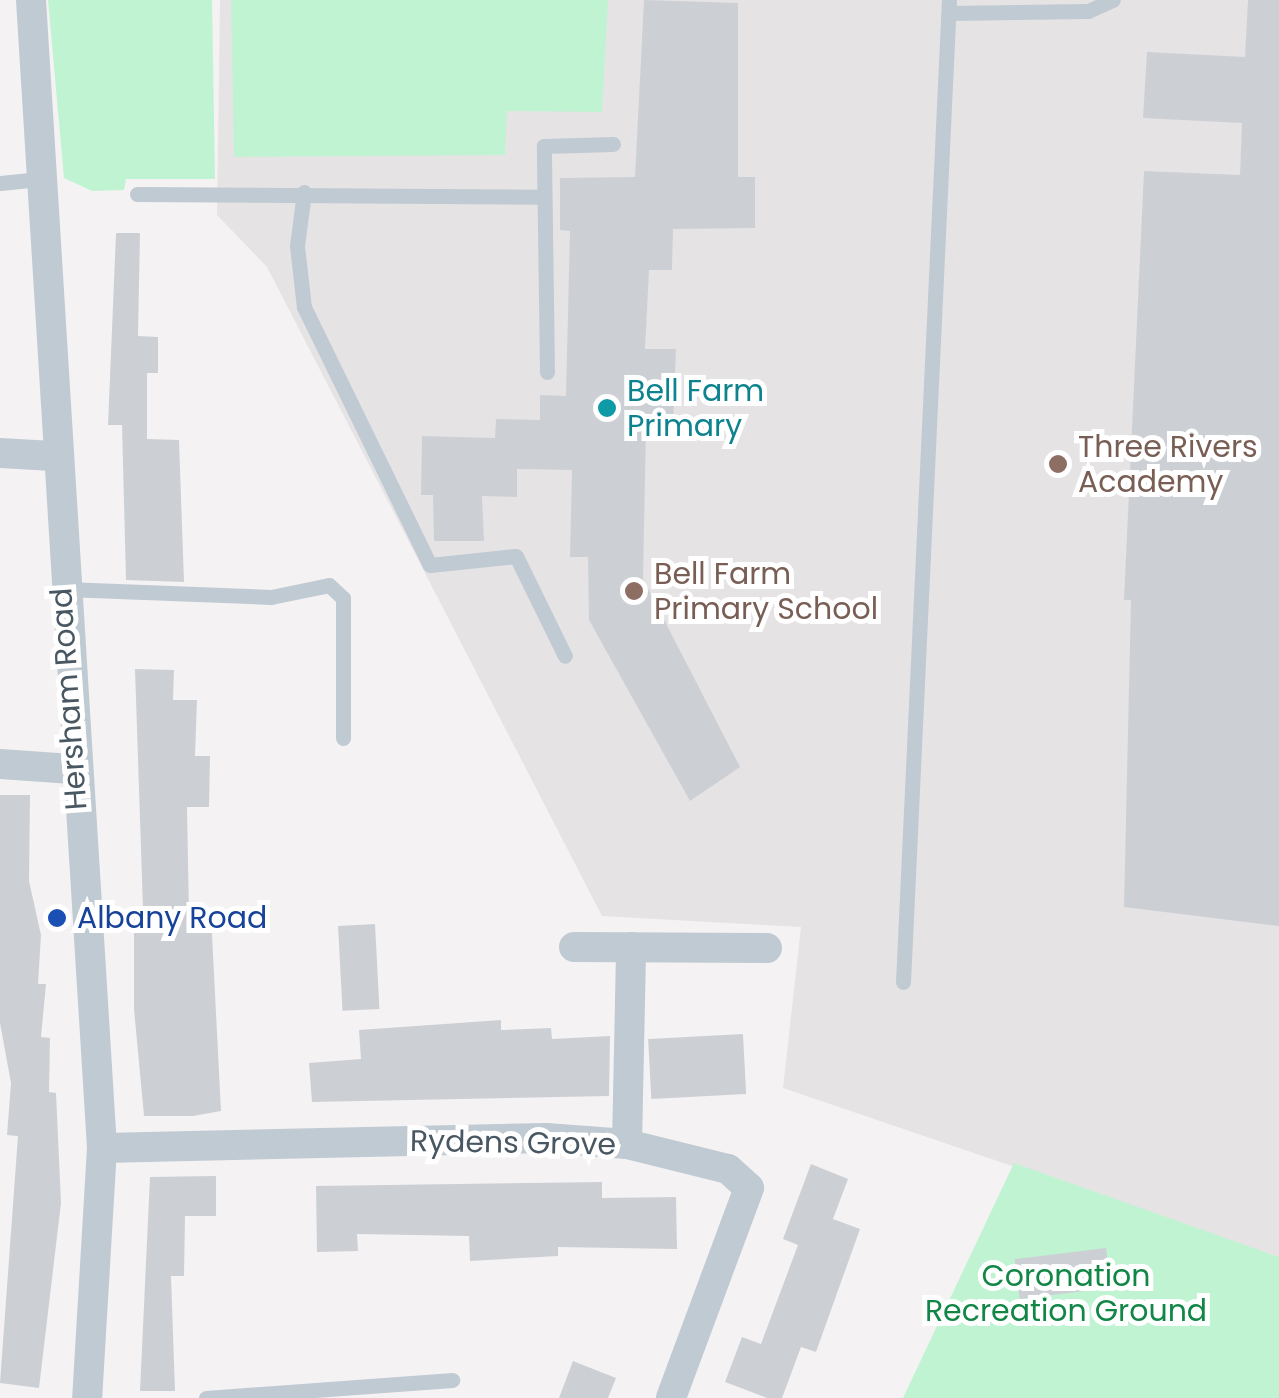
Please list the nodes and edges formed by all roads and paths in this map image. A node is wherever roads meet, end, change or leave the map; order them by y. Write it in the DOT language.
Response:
graph roads {
  1 [pos="30,0"];
  2 [pos="1113,0"];
  3 [pos="949,7"];
  4 [pos="614,144"];
  5 [pos="40,179"];
  6 [pos="0,183"];
  7 [pos="304,192"];
  8 [pos="137,194"];
  9 [pos="541,198"];
  10 [pos="547,372"];
  11 [pos="0,453"];
  12 [pos="53,456"];
  13 [pos="61,589"];
  14 [pos="566,656"];
  15 [pos="343,738"];
  16 [pos="0,764"];
  17 [pos="72,770"];
  18 [pos="574,947"];
  19 [pos="631,947"];
  20 [pos="767,948"];
  21 [pos="902,982"];
  22 [pos="628,1144"];
  23 [pos="102,1148"];
  24 [pos="452,1380"];
  25 [pos="357,1394"];
  26 [pos="87,1398"];
  27 [pos="206,1398"];
  28 [pos="671,1398"];
  1 -- 5 [label="street, Hersham Road"];
  2 -- 3 [label="lane"];
  3 -- 21 [label="lane"];
  4 -- 9 [label="lane"];
  5 -- 6 [label="lane"];
  5 -- 12 [label="street, Hersham Road"];
  7 -- 8 [label="lane"];
  7 -- 9 [label="lane"];
  7 -- 14 [label="lane"];
  9 -- 10 [label="lane"];
  11 -- 12 [label="street"];
  12 -- 13 [label="street, Hersham Road"];
  13 -- 15 [label="lane"];
  13 -- 17 [label="street, Hersham Road"];
  16 -- 17 [label="street"];
  17 -- 23 [label="street, Hersham Road"];
  18 -- 19 [label="street"];
  19 -- 20 [label="street"];
  19 -- 22 [label="street"];
  22 -- 23 [label="street, Rydens Grove"];
  22 -- 28 [label="street, Rydens Grove"];
  23 -- 26 [label="street, Hersham Road"];
  24 -- 25 [label="lane"];
  25 -- 27 [label="lane"];
}
